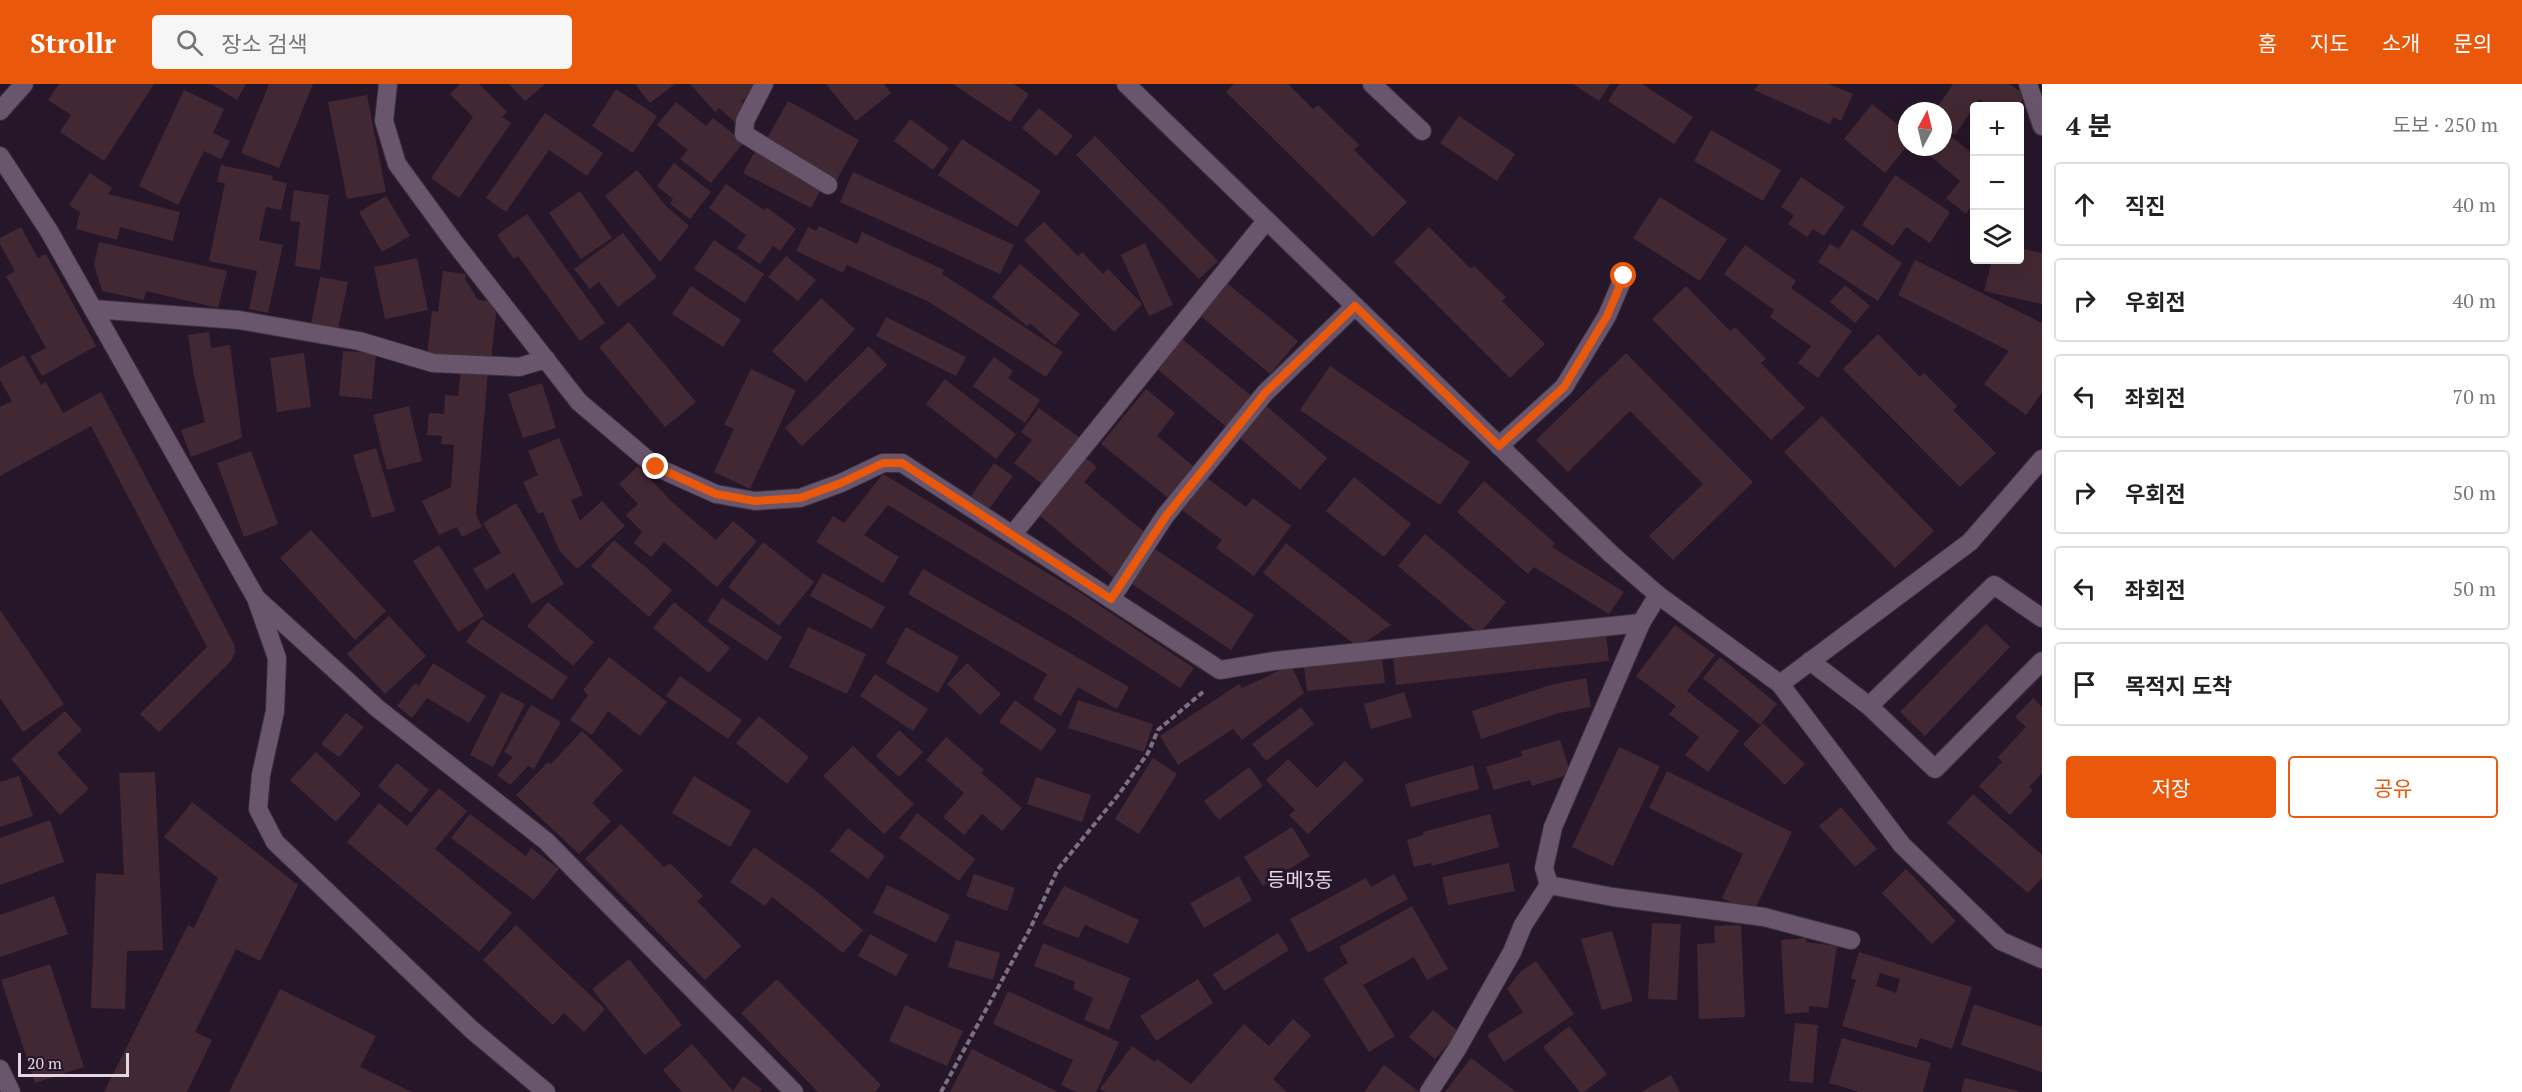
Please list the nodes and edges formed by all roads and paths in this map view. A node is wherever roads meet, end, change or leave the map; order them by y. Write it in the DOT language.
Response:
graph roads {
  1 [pos="24,84"];
  2 [pos="388,84"];
  3 [pos="764,84"];
  4 [pos="1126,84"];
  5 [pos="1372,84"];
  6 [pos="2028,84"];
  7 [pos="0,111"];
  8 [pos="2042,126"];
  9 [pos="1422,131"];
  10 [pos="0,156"];
  11 [pos="828,185"];
  12 [pos="1266,221"];
  13 [pos="1624,276"];
  14 [pos="1355,306"];
  15 [pos="93,309"];
  16 [pos="546,359"];
  17 [pos="1499,446"];
  18 [pos="2042,459"];
  19 [pos="1013,534"];
  20 [pos="1658,595"];
  21 [pos="256,598"];
  22 [pos="1111,599"];
  23 [pos="2042,618"];
  24 [pos="1641,623"];
  25 [pos="2042,661"];
  26 [pos="1810,662"];
  27 [pos="1220,670"];
  28 [pos="1780,684"];
  29 [pos="1869,706"];
  30 [pos="1549,885"];
  31 [pos="1851,939"];
  32 [pos="2042,959"];
  33 [pos="0,1069"];
  34 [pos="11,1092"];
  35 [pos="546,1092"];
  36 [pos="794,1092"];
  37 [pos="941,1092"];
  38 [pos="1429,1092"];
  1 -- 7 [label="street"];
  2 -- 16 [label="street"];
  3 -- 11 [label="street"];
  4 -- 12 [label="street"];
  5 -- 9 [label="street"];
  6 -- 8 [label="street"];
  10 -- 15 [label="street"];
  12 -- 14 [label="street"];
  12 -- 19 [label="street"];
  13 -- 17 [label="street"];
  14 -- 17 [label="street"];
  14 -- 22 [label="street"];
  15 -- 16 [label="street"];
  15 -- 21 [label="street"];
  16 -- 19 [label="street"];
  17 -- 20 [label="street"];
  18 -- 26 [label="street"];
  19 -- 22 [label="street"];
  20 -- 24 [label="street"];
  20 -- 28 [label="street"];
  21 -- 35 [label="street"];
  21 -- 36 [label="street"];
  22 -- 27 [label="street"];
  23 -- 29 [label="street"];
  24 -- 27 [label="street"];
  24 -- 30 [label="street"];
  25 -- 29 [label="street"];
  26 -- 28 [label="street"];
  26 -- 29 [label="street"];
  27 -- 37 [label="path"];
  28 -- 32 [label="street"];
  30 -- 31 [label="street"];
  30 -- 38 [label="street"];
  33 -- 34 [label="street"];
}
